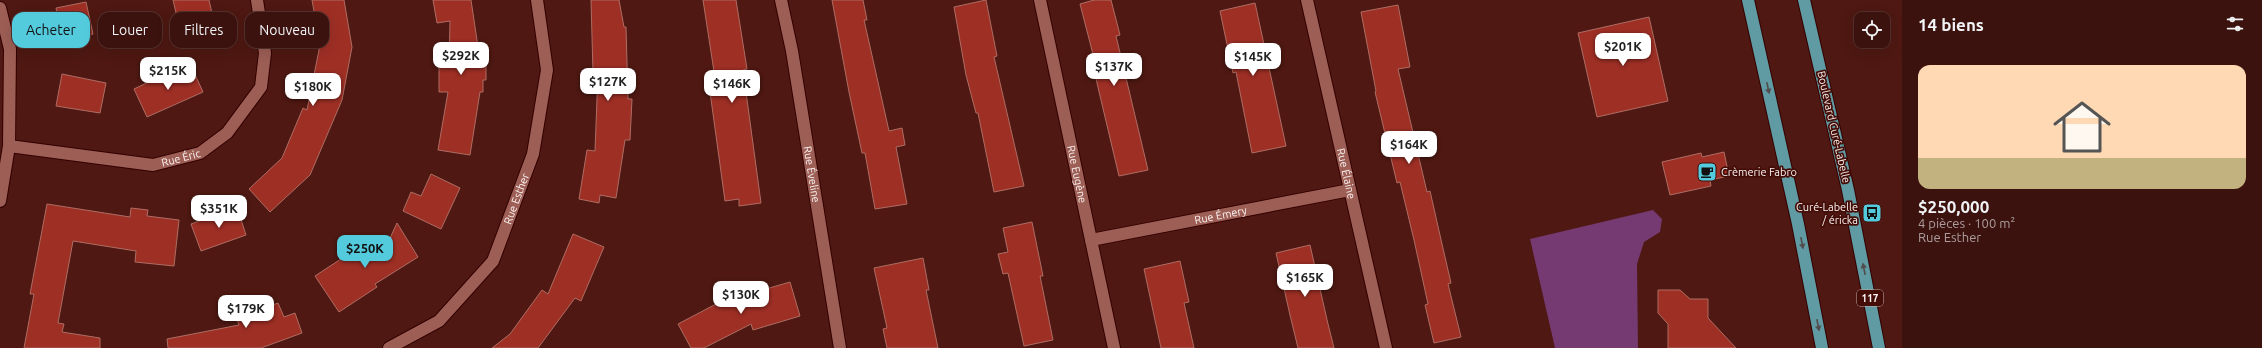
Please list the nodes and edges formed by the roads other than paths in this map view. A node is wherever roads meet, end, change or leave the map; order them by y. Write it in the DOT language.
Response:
graph roads {
  1 [pos="257,0"];
  2 [pos="537,0"];
  3 [pos="781,0"];
  4 [pos="1040,0"];
  5 [pos="1307,0"];
  6 [pos="1748,0"];
  7 [pos="1804,0"];
  8 [pos="0,8"];
  9 [pos="8,146"];
  10 [pos="1350,190"];
  11 [pos="0,202"];
  12 [pos="1091,240"];
  13 [pos="389,348"];
  14 [pos="840,348"];
  15 [pos="1114,348"];
  16 [pos="1386,348"];
  17 [pos="1822,348"];
  18 [pos="1880,348"];
  1 -- 9 [label="street, Rue Éric"];
  2 -- 13 [label="street, Rue Esther"];
  3 -- 14 [label="street, Rue Éveline"];
  4 -- 12 [label="street, Rue Eugène"];
  5 -- 10 [label="street, Rue Élaine"];
  6 -- 17 [label="main road, one-way"];
  18 -- 7 [label="main road, Boulevard Curé-Labelle / 117, one-way"];
  8 -- 9 [label="street"];
  9 -- 11 [label="street"];
  10 -- 12 [label="street, Rue Émery"];
  10 -- 16 [label="street, Rue Élaine"];
  12 -- 15 [label="street, Rue Eugène"];
}
